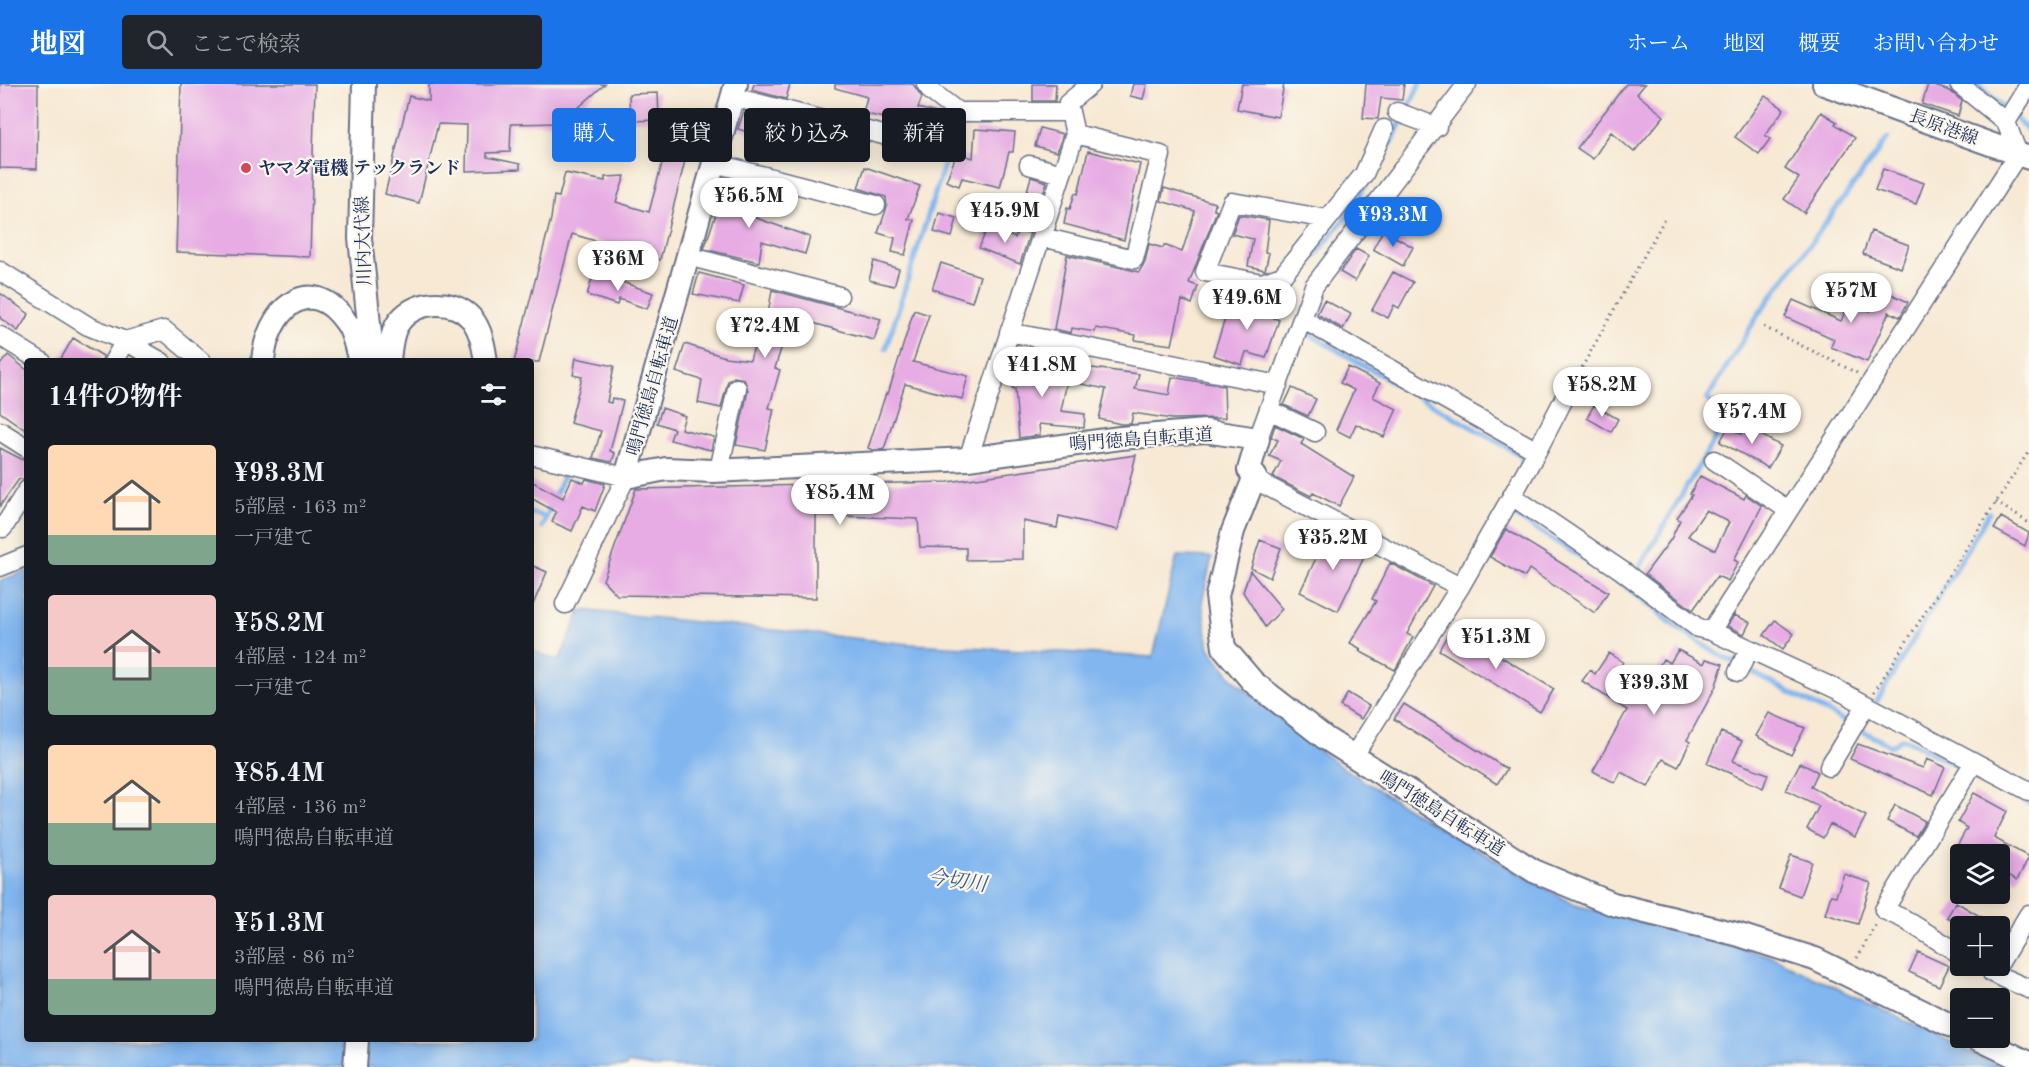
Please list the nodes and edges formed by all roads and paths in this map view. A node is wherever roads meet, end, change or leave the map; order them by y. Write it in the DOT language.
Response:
graph roads {
  1 [pos="364,84"];
  2 [pos="926,84"];
  3 [pos="1090,84"];
  4 [pos="1467,84"];
  5 [pos="1824,84"];
  6 [pos="1959,84"];
  7 [pos="2029,85"];
  8 [pos="734,91"];
  9 [pos="1070,112"];
  10 [pos="1397,112"];
  11 [pos="2006,122"];
  12 [pos="1437,127"];
  13 [pos="1384,129"];
  14 [pos="882,134"];
  15 [pos="1075,134"];
  16 [pos="2024,156"];
  17 [pos="714,163"];
  18 [pos="1029,165"];
  19 [pos="1062,174"];
  20 [pos="1364,174"];
  21 [pos="1389,186"];
  22 [pos="876,205"];
  23 [pos="969,205"];
  24 [pos="1327,219"];
  25 [pos="1664,220"];
  26 [pos="1044,232"];
  27 [pos="688,256"];
  28 [pos="0,271"];
  29 [pos="840,296"];
  30 [pos="1302,319"];
  31 [pos="1764,327"];
  32 [pos="1009,333"];
  33 [pos="0,336"];
  34 [pos="125,341"];
  35 [pos="36,358"];
  36 [pos="115,358"];
  37 [pos="155,358"];
  38 [pos="197,358"];
  39 [pos="263,358"];
  40 [pos="359,358"];
  41 [pos="373,358"];
  42 [pos="390,358"];
  43 [pos="486,358"];
  44 [pos="1872,380"];
  45 [pos="1278,385"];
  46 [pos="738,388"];
  47 [pos="1567,393"];
  48 [pos="1269,410"];
  49 [pos="0,431"];
  50 [pos="1315,432"];
  51 [pos="1258,439"];
  52 [pos="24,446"];
  53 [pos="1537,451"];
  54 [pos="2029,451"];
  55 [pos="534,456"];
  56 [pos="968,459"];
  57 [pos="1714,460"];
  58 [pos="719,470"];
  59 [pos="1255,476"];
  60 [pos="626,477"];
  61 [pos="24,495"];
  62 [pos="1512,496"];
  63 [pos="1996,502"];
  64 [pos="1788,510"];
  65 [pos="2029,523"];
  66 [pos="0,526"];
  67 [pos="24,557"];
  68 [pos="0,567"];
  69 [pos="1460,587"];
  70 [pos="566,604"];
  71 [pos="1699,633"];
  72 [pos="1749,649"];
  73 [pos="1738,672"];
  74 [pos="1866,705"];
  75 [pos="1353,757"];
  76 [pos="1974,762"];
  77 [pos="1829,767"];
  78 [pos="2029,791"];
  79 [pos="1884,910"];
  80 [pos="2029,914"];
  81 [pos="2010,941"];
  82 [pos="1950,948"];
  83 [pos="1848,975"];
  84 [pos="2007,976"];
  85 [pos="2029,989"];
  86 [pos="1950,1025"];
  87 [pos="357,1042"];
  88 [pos="1998,1048"];
  89 [pos="2029,1063"];
  90 [pos="355,1067"];
  1 -- 41 [label="main road, 川内大代線"];
  2 -- 9 [label="street"];
  3 -- 9 [label="street"];
  4 -- 12 [label="street"];
  5 -- 16 [label="main road, 長原港線"];
  6 -- 11 [label="street"];
  7 -- 11 [label="street"];
  8 -- 14 [label="street"];
  8 -- 17 [label="main road, 鳴門徳島自転車道"];
  9 -- 15 [label="street"];
  10 -- 12 [label="street"];
  11 -- 16 [label="street"];
  12 -- 21 [label="street"];
  13 -- 20 [label="street"];
  15 -- 19 [label="street"];
  15 -- 26 [label="street"];
  16 -- 44 [label="street"];
  17 -- 22 [label="street"];
  17 -- 27 [label="main road, 鳴門徳島自転車道"];
  18 -- 19 [label="street"];
  19 -- 26 [label="street"];
  20 -- 21 [label="street"];
  20 -- 24 [label="street"];
  21 -- 30 [label="street"];
  23 -- 26 [label="street"];
  24 -- 24 [label="street"];
  25 -- 47 [label="path"];
  26 -- 32 [label="street"];
  27 -- 29 [label="street"];
  27 -- 60 [label="main road, 鳴門徳島自転車道"];
  28 -- 34 [label="street"];
  30 -- 45 [label="street"];
  30 -- 53 [label="street"];
  31 -- 44 [label="path"];
  32 -- 45 [label="street"];
  32 -- 56 [label="street"];
  33 -- 35 [label="street"];
  34 -- 36 [label="street"];
  34 -- 37 [label="street"];
  34 -- 38 [label="street"];
  39 -- 40 [label="main road"];
  42 -- 43 [label="main road"];
  44 -- 64 [label="street"];
  45 -- 48 [label="street"];
  46 -- 58 [label="street"];
  47 -- 53 [label="street"];
  48 -- 50 [label="street"];
  48 -- 51 [label="street"];
  49 -- 52 [label="street"];
  51 -- 56 [label="main road, 鳴門徳島自転車道"];
  51 -- 59 [label="main road, 鳴門徳島自転車道"];
  53 -- 62 [label="street"];
  54 -- 63 [label="path"];
  55 -- 60 [label="street"];
  56 -- 58 [label="main road, 鳴門徳島自転車道"];
  57 -- 64 [label="street"];
  58 -- 60 [label="main road, 鳴門徳島自転車道"];
  59 -- 69 [label="street"];
  59 -- 75 [label="main road, 鳴門徳島自転車道"];
  60 -- 70 [label="street"];
  61 -- 66 [label="street"];
  62 -- 69 [label="street"];
  62 -- 71 [label="street"];
  63 -- 65 [label="path"];
  63 -- 74 [label="path"];
  64 -- 71 [label="street"];
  67 -- 68 [label="street"];
  69 -- 75 [label="street"];
  71 -- 72 [label="street"];
  72 -- 73 [label="street"];
  72 -- 74 [label="street"];
  74 -- 76 [label="street"];
  74 -- 77 [label="street"];
  75 -- 83 [label="main road, 鳴門徳島自転車道"];
  76 -- 78 [label="street"];
  76 -- 79 [label="street"];
  79 -- 82 [label="street"];
  79 -- 83 [label="path"];
  80 -- 81 [label="street"];
  83 -- 86 [label="main road, 鳴門徳島自転車道"];
  84 -- 85 [label="street"];
  87 -- 90 [label="main road"];
  88 -- 89 [label="main road"];
}
